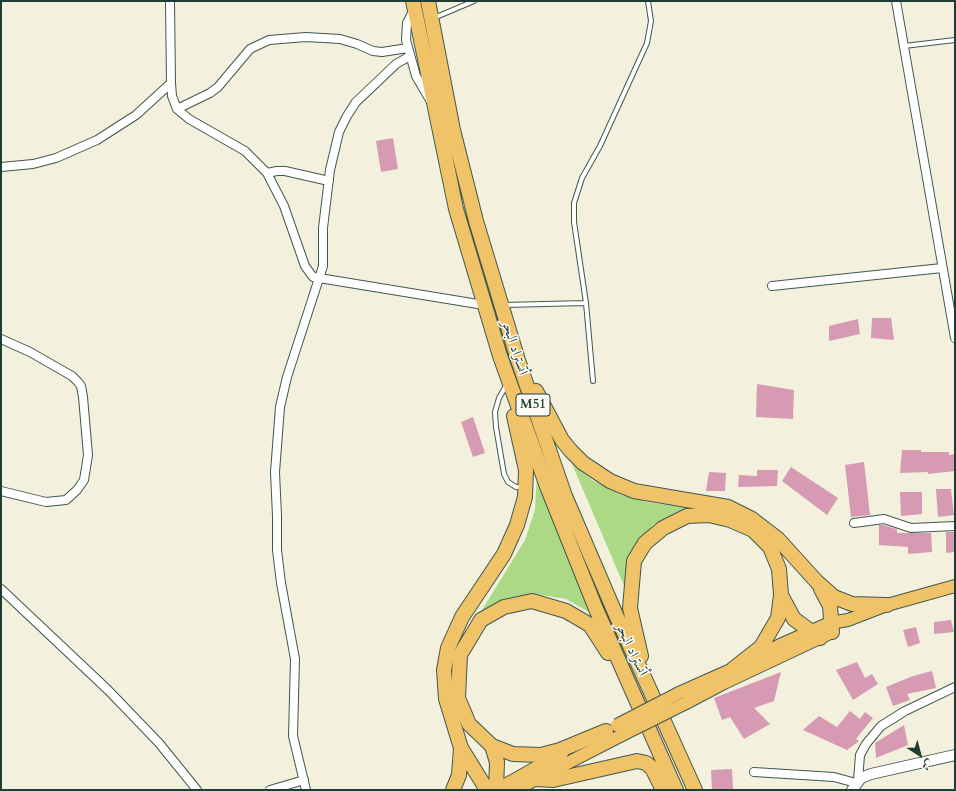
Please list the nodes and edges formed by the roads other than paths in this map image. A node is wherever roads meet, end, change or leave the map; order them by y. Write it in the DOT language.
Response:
graph roads {
  1 [pos="170,1"];
  2 [pos="428,1"];
  3 [pos="474,1"];
  4 [pos="648,1"];
  5 [pos="896,1"];
  6 [pos="414,5"];
  7 [pos="431,19"];
  8 [pos="955,40"];
  9 [pos="904,46"];
  10 [pos="409,52"];
  11 [pos="171,82"];
  12 [pos="433,104"];
  13 [pos="177,109"];
  14 [pos="1,167"];
  15 [pos="267,173"];
  16 [pos="329,181"];
  17 [pos="942,268"];
  18 [pos="318,279"];
  19 [pos="772,286"];
  20 [pos="586,303"];
  21 [pos="484,305"];
  22 [pos="501,305"];
  23 [pos="955,338"];
  24 [pos="1,339"];
  25 [pos="500,356"];
  26 [pos="518,360"];
  27 [pos="593,381"];
  28 [pos="507,385"];
  29 [pos="525,487"];
  30 [pos="1,491"];
  31 [pos="854,523"];
  32 [pos="955,526"];
  33 [pos="817,582"];
  34 [pos="955,586"];
  35 [pos="1,589"];
  36 [pos="781,595"];
  37 [pos="887,605"];
  38 [pos="823,631"];
  39 [pos="733,669"];
  40 [pos="648,686"];
  41 [pos="955,686"];
  42 [pos="631,687"];
  43 [pos="682,698"];
  44 [pos="615,730"];
  45 [pos="492,746"];
  46 [pos="461,748"];
  47 [pos="955,755"];
  48 [pos="754,772"];
  49 [pos="536,779"];
  50 [pos="304,780"];
  51 [pos="856,785"];
  52 [pos="197,790"];
  53 [pos="270,790"];
  54 [pos="306,790"];
  55 [pos="453,790"];
  56 [pos="487,790"];
  57 [pos="496,790"];
  58 [pos="515,790"];
  59 [pos="663,790"];
  60 [pos="676,790"];
  61 [pos="695,790"];
  1 -- 11 [label="street"];
  2 -- 7 [label="highway, أتستراد البحر / M51"];
  3 -- 7 [label="lane"];
  4 -- 20 [label="lane"];
  5 -- 9 [label="street"];
  6 -- 10 [label="street"];
  6 -- 12 [label="highway, أتستراد البحر / M51"];
  7 -- 22 [label="highway, أتستراد البحر / M51"];
  8 -- 9 [label="lane"];
  9 -- 17 [label="street"];
  10 -- 12 [label="street"];
  10 -- 13 [label="street"];
  10 -- 16 [label="street"];
  11 -- 13 [label="street"];
  11 -- 14 [label="street"];
  12 -- 21 [label="highway, أتستراد البحر / M51"];
  13 -- 15 [label="street"];
  15 -- 16 [label="street"];
  15 -- 18 [label="street"];
  16 -- 18 [label="street"];
  17 -- 19 [label="street"];
  17 -- 23 [label="street"];
  18 -- 21 [label="street"];
  18 -- 50 [label="street"];
  20 -- 22 [label="lane"];
  20 -- 27 [label="lane"];
  21 -- 25 [label="highway, أتستراد البحر / M51"];
  22 -- 26 [label="highway, أتستراد البحر / M51"];
  24 -- 30 [label="street"];
  25 -- 28 [label="highway"];
  25 -- 42 [label="highway, أتستراد البحر / M51"];
  26 -- 33 [label="highway"];
  26 -- 40 [label="highway, أتستراد البحر / M51"];
  28 -- 29 [label="highway"];
  28 -- 29 [label="lane"];
  29 -- 46 [label="highway"];
  31 -- 32 [label="street"];
  33 -- 37 [label="highway"];
  33 -- 38 [label="highway"];
  34 -- 37 [label="main road"];
  35 -- 52 [label="street"];
  36 -- 38 [label="highway"];
  36 -- 39 [label="highway"];
  36 -- 40 [label="highway"];
  37 -- 38 [label="main road"];
  38 -- 39 [label="main road"];
  38 -- 43 [label="main road"];
  39 -- 43 [label="main road"];
  40 -- 61 [label="highway, أتستراد البحر / M51"];
  41 -- 51 [label="street"];
  42 -- 45 [label="highway"];
  42 -- 60 [label="highway, أتستراد البحر / M51"];
  43 -- 44 [label="main road, bridge"];
  44 -- 45 [label="highway"];
  44 -- 49 [label="main road"];
  44 -- 57 [label="main road"];
  45 -- 57 [label="highway"];
  46 -- 55 [label="highway"];
  46 -- 56 [label="highway"];
  47 -- 51 [label="street"];
  48 -- 51 [label="street"];
  49 -- 58 [label="main road"];
  49 -- 59 [label="highway"];
  50 -- 53 [label="street"];
  50 -- 54 [label="street"];
}
